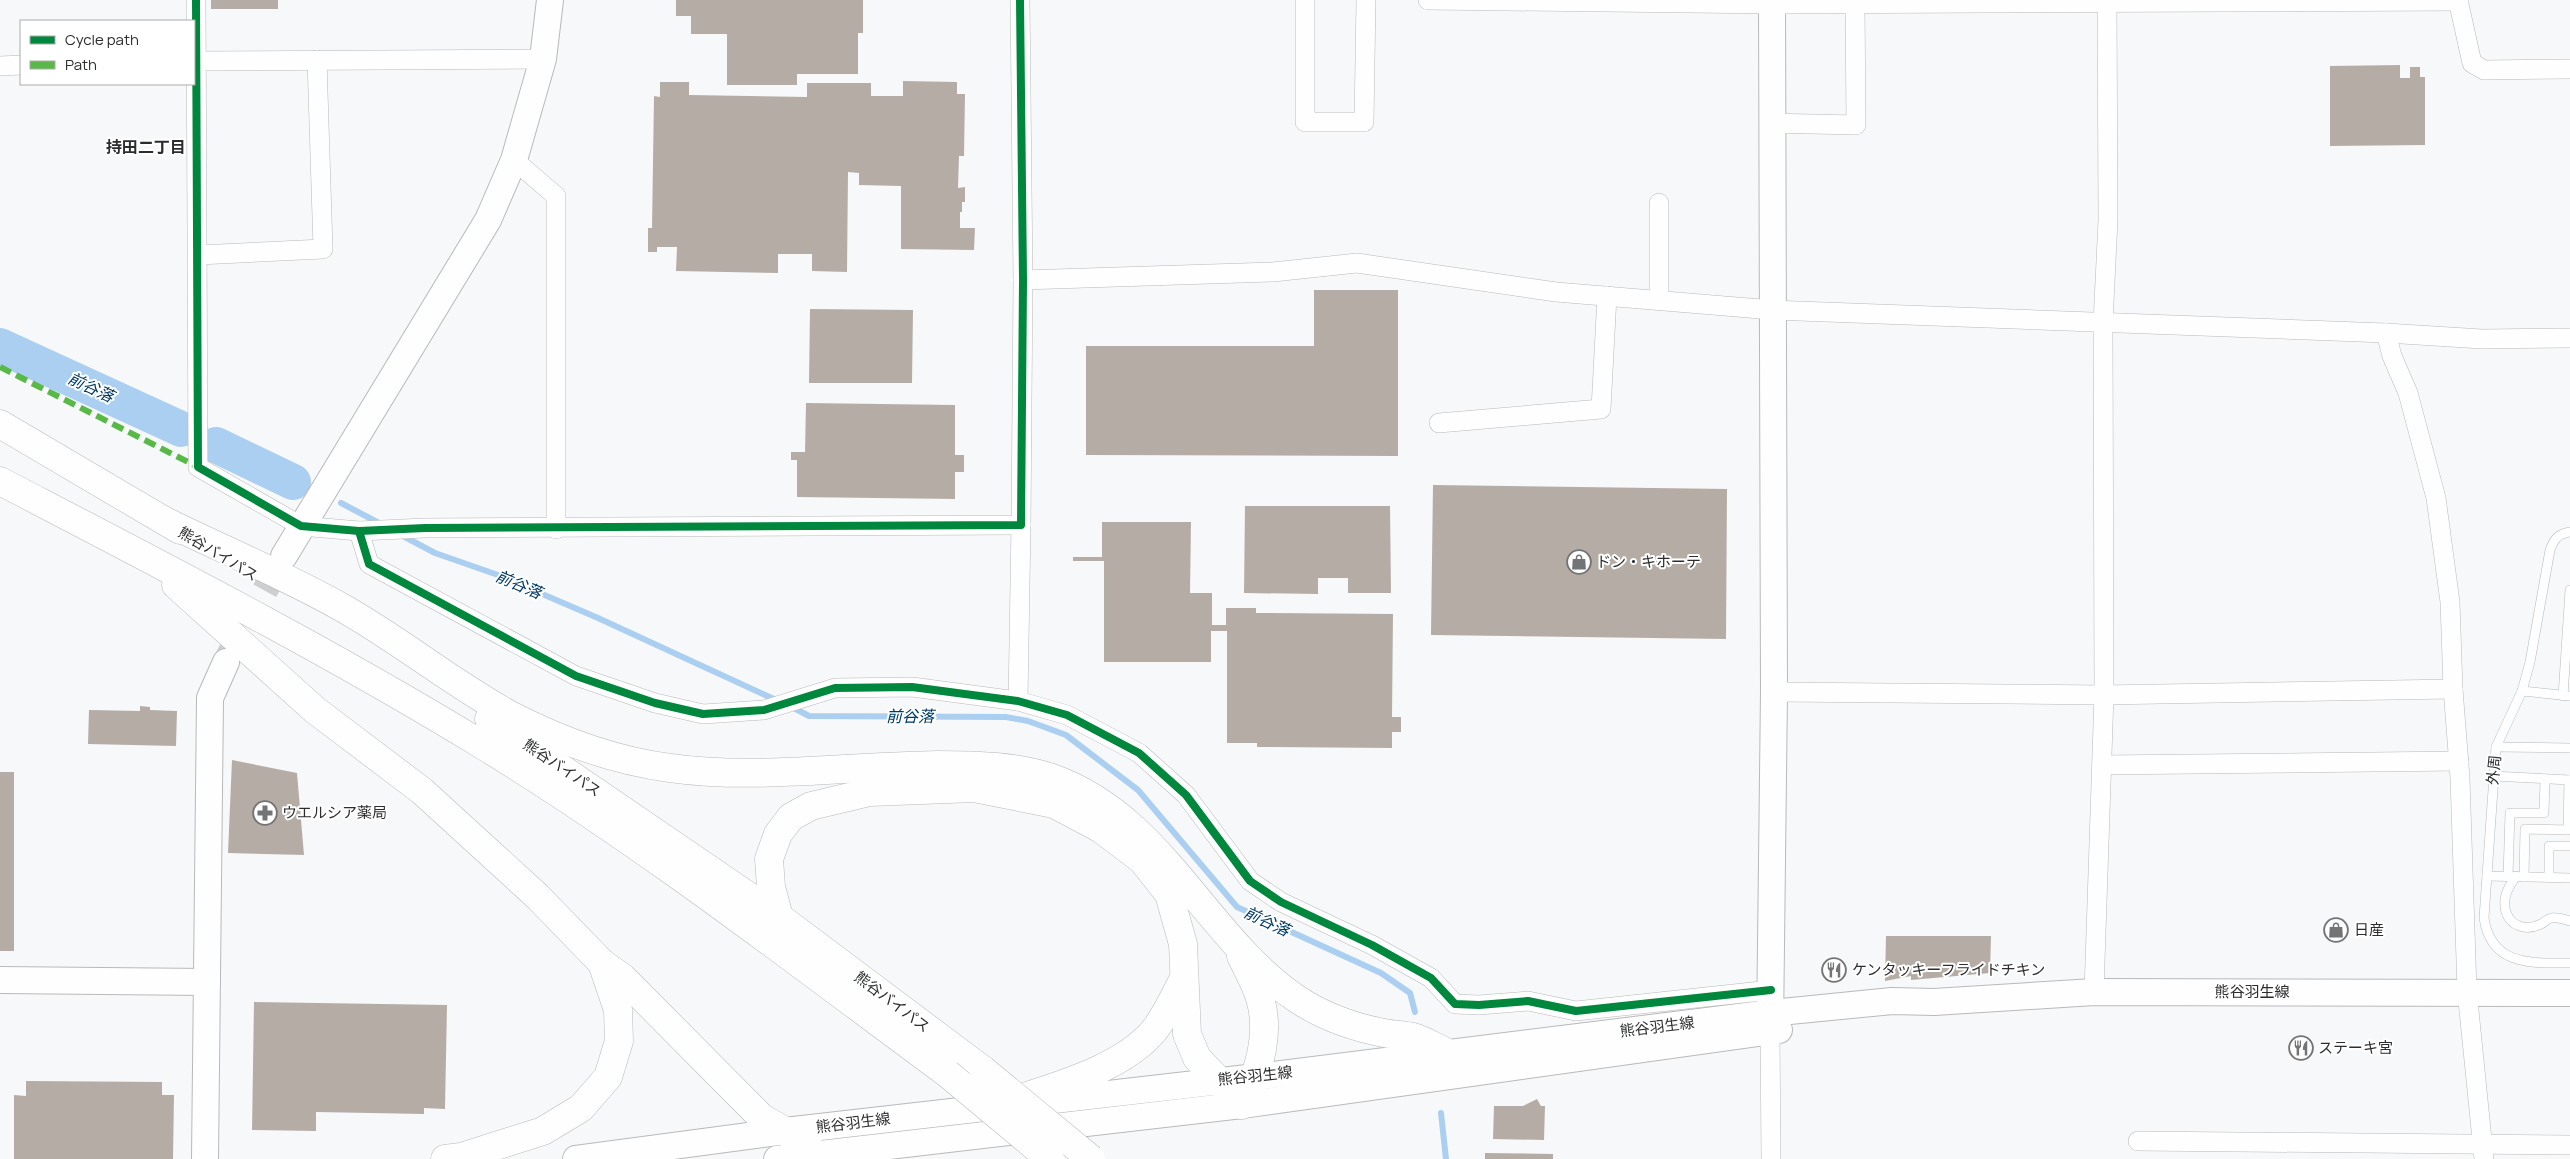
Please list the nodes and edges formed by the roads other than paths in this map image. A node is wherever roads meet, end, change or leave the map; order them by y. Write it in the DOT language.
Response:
graph roads {
  1 [pos="196,0"];
  2 [pos="550,0"];
  3 [pos="1020,0"];
  4 [pos="1305,0"];
  5 [pos="1366,0"];
  6 [pos="1428,0"];
  7 [pos="1485,0"];
  8 [pos="2107,1"];
  9 [pos="2458,1"];
  10 [pos="1772,2"];
  11 [pos="1891,2"];
  12 [pos="1856,3"];
  13 [pos="544,59"];
  14 [pos="317,60"];
  15 [pos="195,61"];
  16 [pos="20,65"];
  17 [pos="0,66"];
  18 [pos="2570,69"];
  19 [pos="1772,123"];
  20 [pos="514,160"];
  21 [pos="1660,203"];
  22 [pos="198,255"];
  23 [pos="1023,280"];
  24 [pos="1607,296"];
  25 [pos="1659,300"];
  26 [pos="1773,310"];
  27 [pos="2103,323"];
  28 [pos="2386,333"];
  29 [pos="2570,338"];
  30 [pos="1439,423"];
  31 [pos="0,424"];
  32 [pos="0,482"];
  33 [pos="165,521"];
  34 [pos="301,526"];
  35 [pos="1021,526"];
  36 [pos="556,529"];
  37 [pos="360,531"];
  38 [pos="2570,532"];
  39 [pos="134,550"];
  40 [pos="284,556"];
  41 [pos="2570,590"];
  42 [pos="226,662"];
  43 [pos="2453,689"];
  44 [pos="2522,691"];
  45 [pos="1774,692"];
  46 [pos="2104,695"];
  47 [pos="2567,696"];
  48 [pos="1018,701"];
  49 [pos="2496,747"];
  50 [pos="2570,748"];
  51 [pos="2458,761"];
  52 [pos="2102,765"];
  53 [pos="2492,776"];
  54 [pos="2545,779"];
  55 [pos="2569,780"];
  56 [pos="2570,846"];
  57 [pos="2487,876"];
  58 [pos="2516,876"];
  59 [pos="2549,877"];
  60 [pos="2570,878"];
  61 [pos="779,917"];
  62 [pos="2570,921"];
  63 [pos="1237,948"];
  64 [pos="602,963"];
  65 [pos="2570,964"];
  66 [pos="1184,977"];
  67 [pos="0,980"];
  68 [pos="207,982"];
  69 [pos="2467,991"];
  70 [pos="2094,992"];
  71 [pos="2570,993"];
  72 [pos="1770,1011"];
  73 [pos="1446,1052"];
  74 [pos="1256,1077"];
  75 [pos="1217,1080"];
  76 [pos="1242,1105"];
  77 [pos="995,1106"];
  78 [pos="785,1131"];
  79 [pos="2138,1141"];
  80 [pos="2570,1145"];
  81 [pos="2483,1152"];
  82 [pos="816,1154"];
  83 [pos="205,1159"];
  84 [pos="445,1159"];
  85 [pos="576,1159"];
  86 [pos="777,1159"];
  87 [pos="1050,1159"];
  88 [pos="1091,1159"];
  89 [pos="1771,1159"];
  1 -- 15 [label="street"];
  2 -- 13 [label="main road"];
  3 -- 23 [label="street"];
  4 -- 5 [label="street"];
  6 -- 7 [label="street"];
  7 -- 10 [label="street"];
  8 -- 9 [label="street"];
  8 -- 11 [label="street"];
  8 -- 27 [label="street"];
  9 -- 18 [label="street"];
  10 -- 12 [label="street"];
  10 -- 19 [label="main road"];
  11 -- 12 [label="street"];
  12 -- 19 [label="street"];
  13 -- 14 [label="street"];
  13 -- 20 [label="main road"];
  14 -- 15 [label="street"];
  14 -- 22 [label="street"];
  15 -- 22 [label="street"];
  16 -- 17 [label="street"];
  19 -- 26 [label="main road"];
  20 -- 34 [label="main road"];
  20 -- 36 [label="street"];
  21 -- 25 [label="street"];
  22 -- 34 [label="street"];
  23 -- 24 [label="street"];
  23 -- 35 [label="street"];
  24 -- 25 [label="street"];
  24 -- 30 [label="street"];
  25 -- 26 [label="street"];
  26 -- 27 [label="street"];
  26 -- 45 [label="main road"];
  27 -- 28 [label="street"];
  27 -- 46 [label="street"];
  28 -- 29 [label="street"];
  28 -- 43 [label="street"];
  31 -- 33 [label="highway, 熊谷バイパス"];
  32 -- 39 [label="highway, 熊谷バイパス"];
  33 -- 61 [label="highway, 熊谷バイパス"];
  33 -- 63 [label="highway"];
  34 -- 37 [label="street"];
  34 -- 40 [label="main road"];
  35 -- 36 [label="street"];
  35 -- 48 [label="street"];
  36 -- 37 [label="street"];
  37 -- 48 [label="street"];
  38 -- 44 [label="lane, 外周"];
  39 -- 64 [label="highway"];
  39 -- 87 [label="highway, 熊谷バイパス, bridge"];
  41 -- 47 [label="lane"];
  42 -- 68 [label="main road"];
  43 -- 46 [label="street"];
  43 -- 51 [label="street"];
  44 -- 47 [label="lane"];
  44 -- 49 [label="lane, 外周"];
  45 -- 46 [label="street"];
  45 -- 72 [label="main road"];
  46 -- 52 [label="street"];
  48 -- 72 [label="street"];
  49 -- 50 [label="lane"];
  49 -- 53 [label="lane, 外周"];
  51 -- 52 [label="street"];
  51 -- 69 [label="street"];
  52 -- 70 [label="street"];
  53 -- 54 [label="lane"];
  53 -- 57 [label="lane, 外周"];
  54 -- 55 [label="lane"];
  54 -- 58 [label="lane"];
  55 -- 58 [label="lane"];
  56 -- 59 [label="lane"];
  57 -- 58 [label="lane"];
  57 -- 65 [label="lane, 外周"];
  58 -- 59 [label="lane"];
  58 -- 62 [label="lane"];
  59 -- 60 [label="lane"];
  61 -- 66 [label="highway"];
  61 -- 88 [label="highway, 熊谷バイパス, bridge"];
  63 -- 73 [label="highway"];
  63 -- 74 [label="highway"];
  64 -- 78 [label="highway"];
  64 -- 84 [label="highway"];
  66 -- 75 [label="highway"];
  66 -- 77 [label="highway"];
  67 -- 68 [label="main road"];
  68 -- 83 [label="main road"];
  69 -- 70 [label="main road, 熊谷羽生線"];
  69 -- 71 [label="main road, 熊谷羽生線"];
  69 -- 81 [label="street"];
  70 -- 72 [label="main road, 熊谷羽生線"];
  72 -- 73 [label="main road, 熊谷羽生線"];
  72 -- 76 [label="main road, 熊谷羽生線"];
  72 -- 89 [label="street"];
  73 -- 74 [label="main road, 熊谷羽生線"];
  74 -- 75 [label="main road, 熊谷羽生線"];
  74 -- 76 [label="highway"];
  75 -- 76 [label="highway"];
  75 -- 77 [label="main road, 熊谷羽生線"];
  76 -- 82 [label="main road, 熊谷羽生線"];
  77 -- 78 [label="main road, 熊谷羽生線"];
  78 -- 82 [label="highway"];
  78 -- 85 [label="main road, 熊谷羽生線"];
  79 -- 81 [label="street"];
  80 -- 81 [label="street"];
  82 -- 86 [label="main road, 熊谷羽生線"];
}
